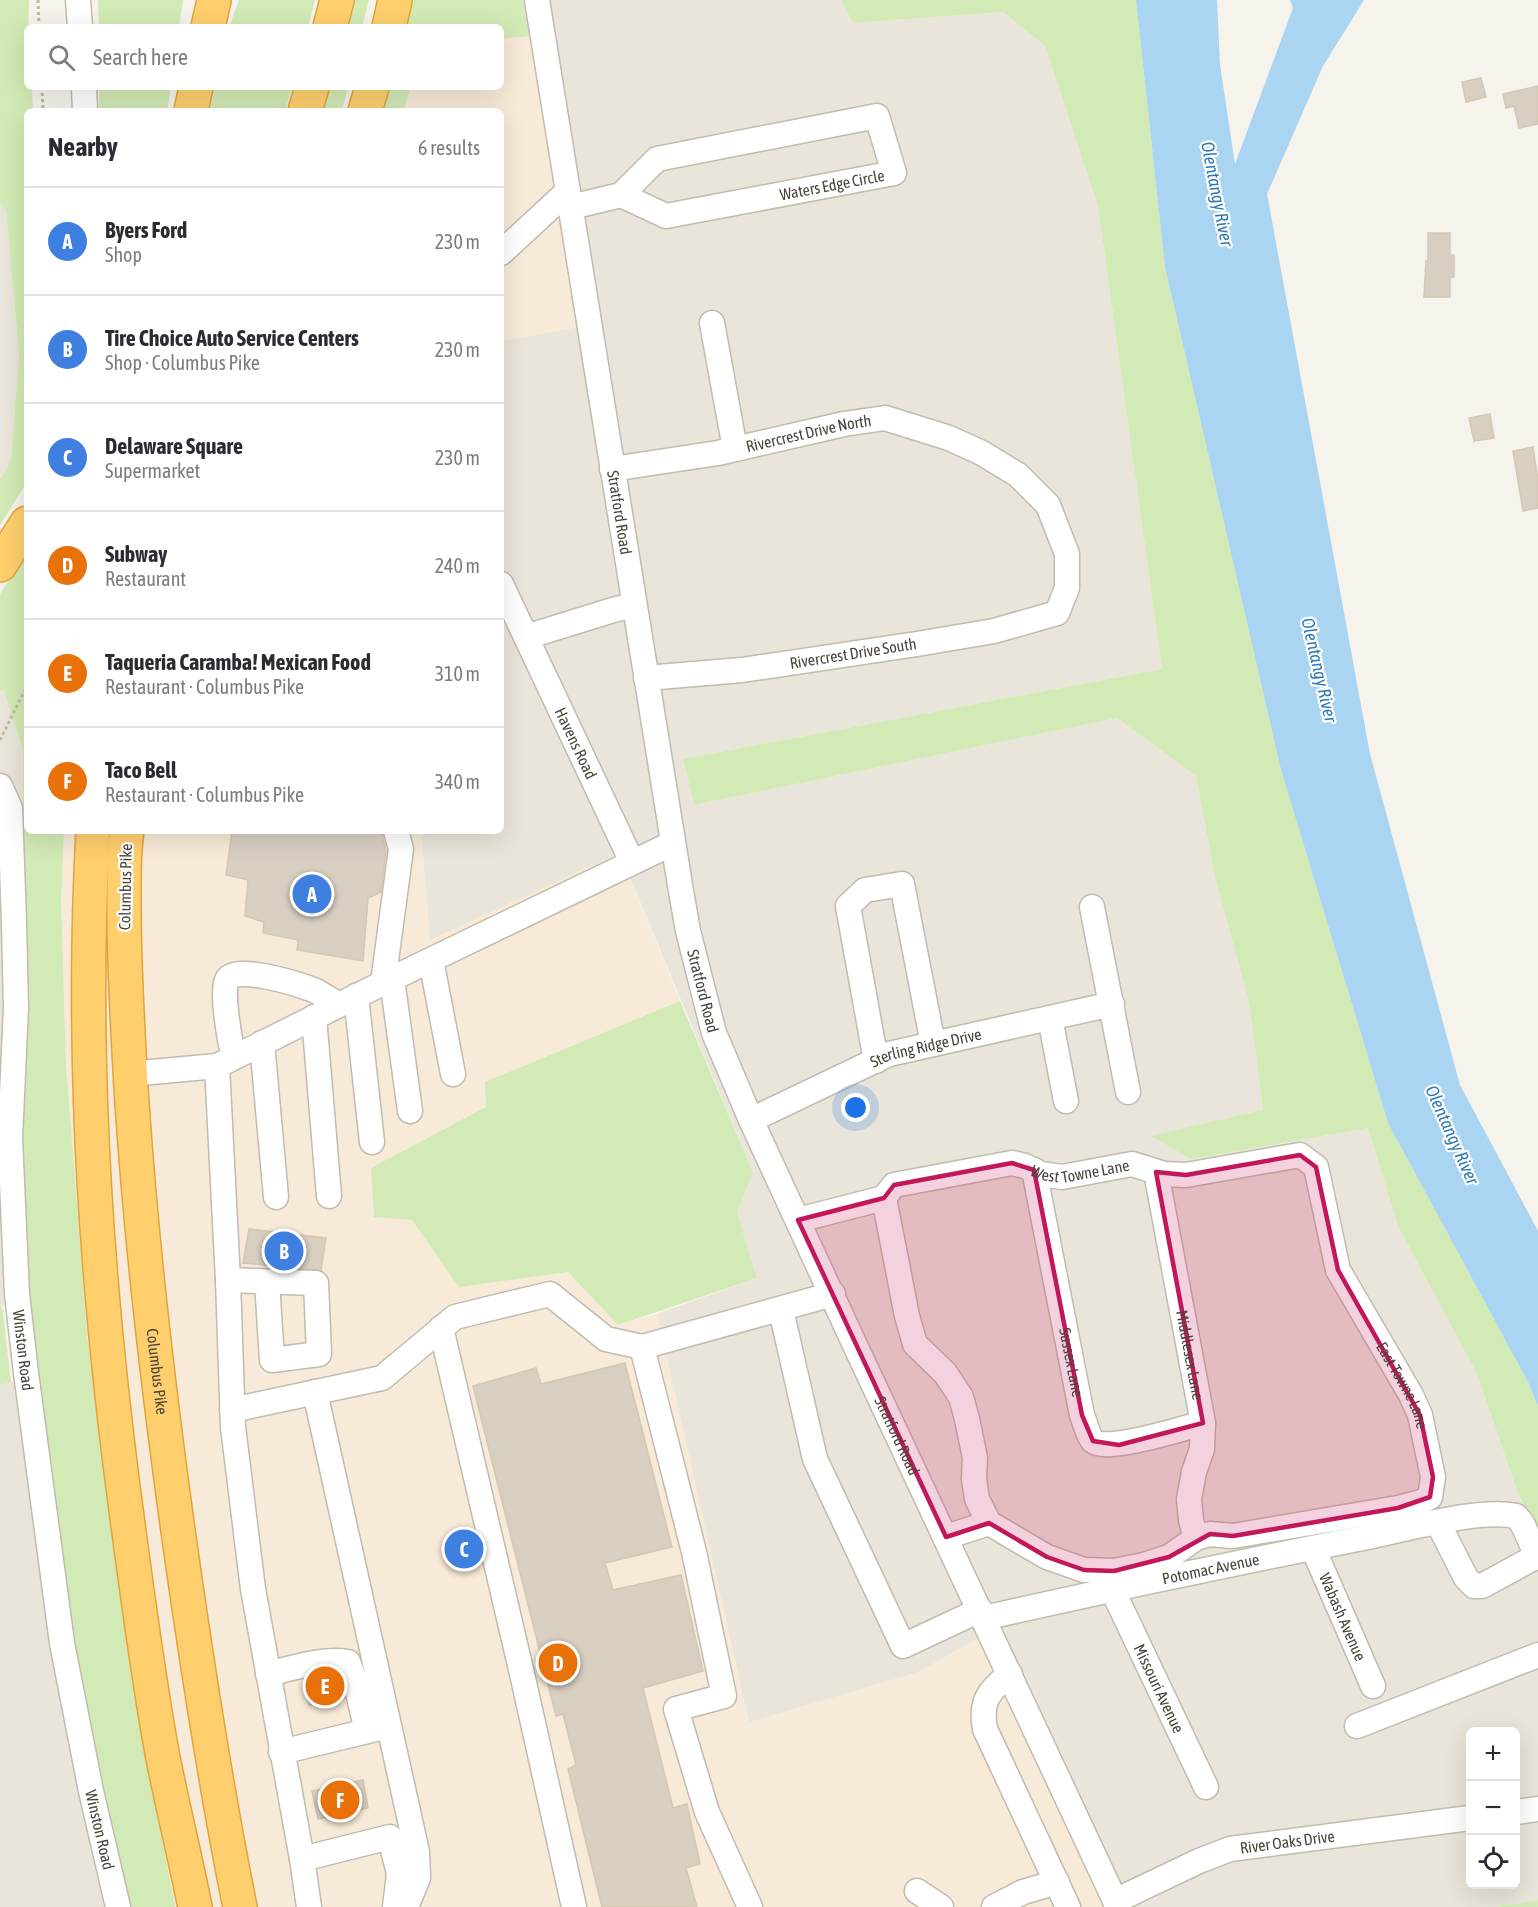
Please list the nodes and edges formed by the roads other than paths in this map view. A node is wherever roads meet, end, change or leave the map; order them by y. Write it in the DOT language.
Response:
graph roads {
  1 [pos="78,0"];
  2 [pos="214,0"];
  3 [pos="338,0"];
  4 [pos="395,0"];
  5 [pos="537,0"];
  6 [pos="80,24"];
  7 [pos="209,24"];
  8 [pos="331,24"];
  9 [pos="390,24"];
  10 [pos="84,90"];
  11 [pos="195,90"];
  12 [pos="311,90"];
  13 [pos="371,90"];
  14 [pos="85,108"];
  15 [pos="192,108"];
  16 [pos="306,108"];
  17 [pos="366,108"];
  18 [pos="621,195"];
  19 [pos="570,199"];
  20 [pos="504,251"];
  21 [pos="712,323"];
  22 [pos="735,449"];
  23 [pos="612,469"];
  24 [pos="24,528"];
  25 [pos="0,565"];
  26 [pos="504,590"];
  27 [pos="634,605"];
  28 [pos="1058,613"];
  29 [pos="526,637"];
  30 [pos="646,678"];
  31 [pos="0,786"];
  32 [pos="93,834"];
  33 [pos="126,834"];
  34 [pos="397,834"];
  35 [pos="673,843"];
  36 [pos="632,862"];
  37 [pos="1092,907"];
  38 [pos="431,960"];
  39 [pos="387,981"];
  40 [pos="347,1001"];
  41 [pos="1112,1004"];
  42 [pos="314,1017"];
  43 [pos="1050,1018"];
  44 [pos="262,1043"];
  45 [pos="933,1044"];
  46 [pos="876,1061"];
  47 [pos="226,1062"];
  48 [pos="130,1074"];
  49 [pos="453,1074"];
  50 [pos="1128,1092"];
  51 [pos="1066,1101"];
  52 [pos="410,1111"];
  53 [pos="752,1120"];
  54 [pos="5,1138"];
  55 [pos="372,1142"];
  56 [pos="1316,1167"];
  57 [pos="1034,1170"];
  58 [pos="1156,1172"];
  59 [pos="329,1196"];
  60 [pos="276,1197"];
  61 [pos="884,1198"];
  62 [pos="798,1220"];
  63 [pos="228,1280"];
  64 [pos="267,1282"];
  65 [pos="833,1294"];
  66 [pos="781,1310"];
  67 [pos="441,1328"];
  68 [pos="642,1347"];
  69 [pos="315,1392"];
  70 [pos="232,1410"];
  71 [pos="1203,1423"];
  72 [pos="989,1523"];
  73 [pos="1438,1523"];
  74 [pos="946,1537"];
  75 [pos="1196,1538"];
  76 [pos="1313,1548"];
  77 [pos="1538,1557"];
  78 [pos="1112,1589"];
  79 [pos="982,1614"];
  80 [pos="1538,1656"];
  81 [pos="267,1674"];
  82 [pos="1010,1674"];
  83 [pos="1373,1686"];
  84 [pos="1357,1726"];
  85 [pos="378,1728"];
  86 [pos="281,1752"];
  87 [pos="1206,1786"];
  88 [pos="1538,1809"];
  89 [pos="1520,1811"];
  90 [pos="1466,1819"];
  91 [pos="302,1859"];
  92 [pos="1057,1882"];
  93 [pos="917,1891"];
  94 [pos="1117,1904"];
  95 [pos="118,1907"];
  96 [pos="195,1907"];
  97 [pos="240,1907"];
  98 [pos="309,1907"];
  99 [pos="395,1907"];
  100 [pos="406,1907"];
  101 [pos="574,1907"];
  102 [pos="750,1907"];
  103 [pos="941,1907"];
  104 [pos="993,1907"];
  105 [pos="1068,1907"];
  1 -- 6 [label="street"];
  2 -- 7 [label="highway"];
  3 -- 8 [label="highway"];
  4 -- 9 [label="highway"];
  5 -- 19 [label="street, Stratford Road"];
  10 -- 14 [label="street"];
  11 -- 15 [label="highway"];
  12 -- 16 [label="highway"];
  13 -- 17 [label="highway"];
  18 -- 18 [label="street, Waters Edge Circle"];
  18 -- 19 [label="street"];
  19 -- 20 [label="street"];
  19 -- 23 [label="street, Stratford Road"];
  21 -- 22 [label="street"];
  22 -- 23 [label="street, Rivercrest Drive North"];
  22 -- 28 [label="street, Rivercrest Drive North"];
  23 -- 27 [label="street, Stratford Road"];
  24 -- 25 [label="highway"];
  26 -- 29 [label="street, Havens Road"];
  27 -- 29 [label="street"];
  27 -- 30 [label="street, Stratford Road"];
  28 -- 30 [label="street, Rivercrest Drive South"];
  29 -- 36 [label="street, Havens Road"];
  30 -- 35 [label="street, Stratford Road"];
  31 -- 54 [label="street, Winston Road"];
  32 -- 96 [label="highway, Columbus Pike"];
  33 -- 48 [label="highway, Columbus Pike"];
  34 -- 39 [label="street"];
  35 -- 36 [label="street"];
  35 -- 53 [label="street, Stratford Road"];
  36 -- 38 [label="street"];
  37 -- 41 [label="street"];
  38 -- 39 [label="street"];
  38 -- 49 [label="street"];
  39 -- 40 [label="street"];
  39 -- 52 [label="street"];
  40 -- 42 [label="street"];
  40 -- 47 [label="street"];
  40 -- 55 [label="street"];
  41 -- 43 [label="street, Sterling Ridge Drive"];
  41 -- 50 [label="street"];
  42 -- 44 [label="street"];
  42 -- 59 [label="street"];
  43 -- 45 [label="street, Sterling Ridge Drive"];
  43 -- 51 [label="street"];
  44 -- 47 [label="street"];
  44 -- 60 [label="street"];
  45 -- 46 [label="street, Sterling Ridge Drive"];
  45 -- 46 [label="street"];
  46 -- 53 [label="street, Sterling Ridge Drive"];
  47 -- 48 [label="street"];
  47 -- 63 [label="street"];
  48 -- 97 [label="highway, Columbus Pike"];
  53 -- 62 [label="street, Stratford Road"];
  54 -- 95 [label="street, Winston Road"];
  56 -- 58 [label="street, West Towne Lane"];
  56 -- 75 [label="street, East Towne Lane"];
  57 -- 58 [label="street, West Towne Lane"];
  57 -- 61 [label="street, West Towne Lane"];
  57 -- 71 [label="street, Sussex Lane"];
  58 -- 71 [label="street, Middlesex Lane"];
  61 -- 62 [label="street, West Towne Lane"];
  61 -- 72 [label="street"];
  62 -- 65 [label="street, Stratford Road"];
  63 -- 64 [label="street"];
  63 -- 70 [label="street"];
  65 -- 66 [label="street"];
  65 -- 74 [label="street, Stratford Road"];
  66 -- 68 [label="street"];
  66 -- 79 [label="street, Potomac Avenue"];
  67 -- 68 [label="street"];
  67 -- 69 [label="street"];
  67 -- 101 [label="street"];
  68 -- 102 [label="street"];
  69 -- 70 [label="street"];
  69 -- 85 [label="street"];
  70 -- 81 [label="street"];
  71 -- 75 [label="street, Middlesex Lane"];
  72 -- 74 [label="street"];
  72 -- 75 [label="street"];
  73 -- 76 [label="street, Potomac Avenue"];
  73 -- 77 [label="street"];
  73 -- 77 [label="street"];
  74 -- 79 [label="street, Stratford Road"];
  76 -- 78 [label="street, Potomac Avenue"];
  76 -- 83 [label="street, Wabash Avenue"];
  78 -- 79 [label="street, Potomac Avenue"];
  78 -- 87 [label="street, Missouri Avenue"];
  79 -- 82 [label="street, Stratford Road"];
  80 -- 84 [label="street"];
  81 -- 85 [label="street"];
  81 -- 86 [label="street"];
  82 -- 92 [label="street"];
  82 -- 94 [label="street, Stratford Road"];
  85 -- 86 [label="street"];
  85 -- 100 [label="street"];
  86 -- 91 [label="street"];
  88 -- 89 [label="street"];
  90 -- 94 [label="street, River Oaks Drive"];
  91 -- 98 [label="street"];
  91 -- 99 [label="street"];
  92 -- 104 [label="street"];
  92 -- 105 [label="street"];
  93 -- 103 [label="street"];
}
